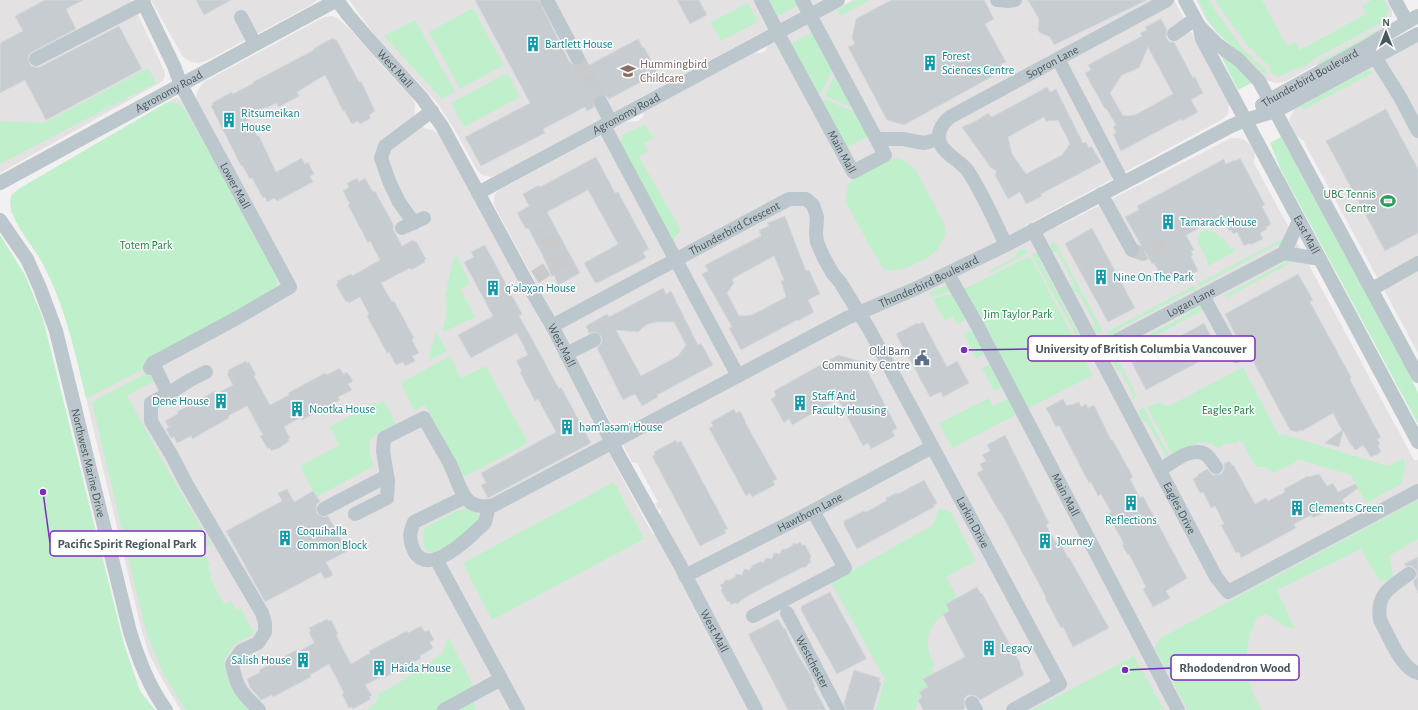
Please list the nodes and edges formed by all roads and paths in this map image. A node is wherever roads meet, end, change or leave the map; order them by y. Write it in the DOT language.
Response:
graph roads {
  1 [pos="337,0"];
  2 [pos="547,0"];
  3 [pos="761,0"];
  4 [pos="802,0"];
  5 [pos="838,0"];
  6 [pos="997,0"];
  7 [pos="1015,0"];
  8 [pos="1166,0"];
  9 [pos="1185,0"];
  10 [pos="1395,0"];
  11 [pos="143,2"];
  12 [pos="810,15"];
  13 [pos="242,17"];
  14 [pos="1412,19"];
  15 [pos="1197,23"];
  16 [pos="778,32"];
  17 [pos="1174,34"];
  18 [pos="1418,34"];
  19 [pos="255,44"];
  20 [pos="577,57"];
  21 [pos="1375,57"];
  22 [pos="36,59"];
  23 [pos="1058,59"];
  24 [pos="181,85"];
  25 [pos="601,103"];
  26 [pos="1272,106"];
  27 [pos="432,110"];
  28 [pos="1245,120"];
  29 [pos="608,124"];
  30 [pos="1418,130"];
  31 [pos="940,133"];
  32 [pos="877,139"];
  33 [pos="0,183"];
  34 [pos="1123,183"];
  35 [pos="478,193"];
  36 [pos="1101,194"];
  37 [pos="0,220"];
  38 [pos="1299,221"];
  39 [pos="413,223"];
  40 [pos="1033,230"];
  41 [pos="1006,245"];
  42 [pos="1132,250"];
  43 [pos="1284,252"];
  44 [pos="1320,259"];
  45 [pos="676,260"];
  46 [pos="1418,263"];
  47 [pos="952,281"];
  48 [pos="1372,289"];
  49 [pos="1203,296"];
  50 [pos="858,313"];
  51 [pos="552,326"];
  52 [pos="594,340"];
  53 [pos="1097,351"];
  54 [pos="566,354"];
  55 [pos="1236,356"];
  56 [pos="206,372"];
  57 [pos="738,376"];
  58 [pos="1418,376"];
  59 [pos="168,394"];
  60 [pos="1418,442"];
  61 [pos="612,443"];
  62 [pos="932,447"];
  63 [pos="1216,467"];
  64 [pos="1160,470"];
  65 [pos="387,476"];
  66 [pos="1418,490"];
  67 [pos="465,497"];
  68 [pos="489,507"];
  69 [pos="324,509"];
  70 [pos="812,511"];
  71 [pos="355,514"];
  72 [pos="436,559"];
  73 [pos="1409,574"];
  74 [pos="685,576"];
  75 [pos="787,613"];
  76 [pos="753,616"];
  77 [pos="1418,672"];
  78 [pos="501,679"];
  79 [pos="166,710"];
  80 [pos="259,710"];
  81 [pos="444,710"];
  82 [pos="518,710"];
  83 [pos="756,710"];
  84 [pos="838,710"];
  85 [pos="1013,710"];
  86 [pos="1178,710"];
  1 -- 19 [label="street, Agronomy Road"];
  1 -- 27 [label="street, West Mall"];
  2 -- 20 [label="street"];
  3 -- 16 [label="street, Main Mall"];
  4 -- 12 [label="street, Main Mall"];
  5 -- 12 [label="street, Agronomy Road"];
  6 -- 7 [label="street"];
  8 -- 23 [label="street, Sopron Lane"];
  9 -- 15 [label="street, East Mall"];
  10 -- 14 [label="street"];
  11 -- 22 [label="street"];
  11 -- 24 [label="street, Lower Mall"];
  12 -- 16 [label="street, Agronomy Road"];
  12 -- 32 [label="street, Main Mall"];
  13 -- 19 [label="street"];
  14 -- 26 [label="street, Thunderbird Boulevard"];
  15 -- 17 [label="street"];
  15 -- 26 [label="street, East Mall"];
  15 -- 28 [label="street, East Mall"];
  16 -- 29 [label="street, Agronomy Road"];
  16 -- 32 [label="street, Main Mall"];
  18 -- 21 [label="street, Thunderbird Boulevard"];
  19 -- 24 [label="street, Agronomy Road"];
  21 -- 26 [label="street, Thunderbird Boulevard"];
  21 -- 30 [label="street"];
  23 -- 31 [label="street, Sopron Lane"];
  23 -- 34 [label="street"];
  24 -- 33 [label="street, Agronomy Road"];
  24 -- 59 [label="street, Lower Mall"];
  25 -- 29 [label="street"];
  26 -- 28 [label="street, Thunderbird Boulevard"];
  26 -- 48 [label="street, East Mall"];
  27 -- 35 [label="street, West Mall"];
  27 -- 39 [label="street"];
  28 -- 34 [label="street, Thunderbird Boulevard"];
  28 -- 38 [label="street, East Mall"];
  29 -- 35 [label="street, Agronomy Road"];
  29 -- 45 [label="street"];
  31 -- 32 [label="street"];
  31 -- 41 [label="street"];
  34 -- 36 [label="street, Thunderbird Boulevard"];
  35 -- 51 [label="street, West Mall"];
  36 -- 40 [label="street, Thunderbird Boulevard"];
  36 -- 42 [label="street"];
  37 -- 79 [label="street, Northwest Marine Drive"];
  38 -- 43 [label="street"];
  38 -- 44 [label="street, East Mall"];
  40 -- 41 [label="street, Thunderbird Boulevard"];
  40 -- 53 [label="street, Eagles Drive"];
  41 -- 50 [label="street, Thunderbird Boulevard"];
  43 -- 44 [label="street"];
  43 -- 49 [label="street, Logan Lane"];
  44 -- 60 [label="street, East Mall"];
  45 -- 50 [label="street, Thunderbird Crescent"];
  45 -- 51 [label="street, Thunderbird Crescent"];
  45 -- 57 [label="street"];
  46 -- 48 [label="street"];
  47 -- 86 [label="street, Main Mall"];
  48 -- 58 [label="street, East Mall"];
  49 -- 53 [label="street, Logan Lane"];
  49 -- 55 [label="street"];
  50 -- 57 [label="street, Thunderbird Boulevard"];
  50 -- 62 [label="street, Larkin Drive"];
  51 -- 54 [label="street, West Mall"];
  52 -- 54 [label="street"];
  53 -- 64 [label="street, Eagles Drive"];
  54 -- 61 [label="street, West Mall"];
  56 -- 59 [label="street"];
  57 -- 61 [label="street, Thunderbird Boulevard"];
  59 -- 80 [label="street"];
  61 -- 68 [label="street, Thunderbird Boulevard"];
  61 -- 74 [label="street, West Mall"];
  62 -- 70 [label="street, Hawthorn Lane"];
  62 -- 85 [label="street, Larkin Drive"];
  63 -- 64 [label="street"];
  64 -- 66 [label="street, Eagles Drive"];
  65 -- 67 [label="street"];
  65 -- 69 [label="street"];
  65 -- 71 [label="street"];
  67 -- 68 [label="street"];
  67 -- 72 [label="street"];
  68 -- 72 [label="street"];
  70 -- 74 [label="street, Hawthorn Lane"];
  70 -- 76 [label="street"];
  72 -- 78 [label="street"];
  73 -- 77 [label="street"];
  74 -- 83 [label="street, West Mall"];
  75 -- 84 [label="street, Westchester"];
  78 -- 81 [label="street"];
  78 -- 82 [label="street"];
}
